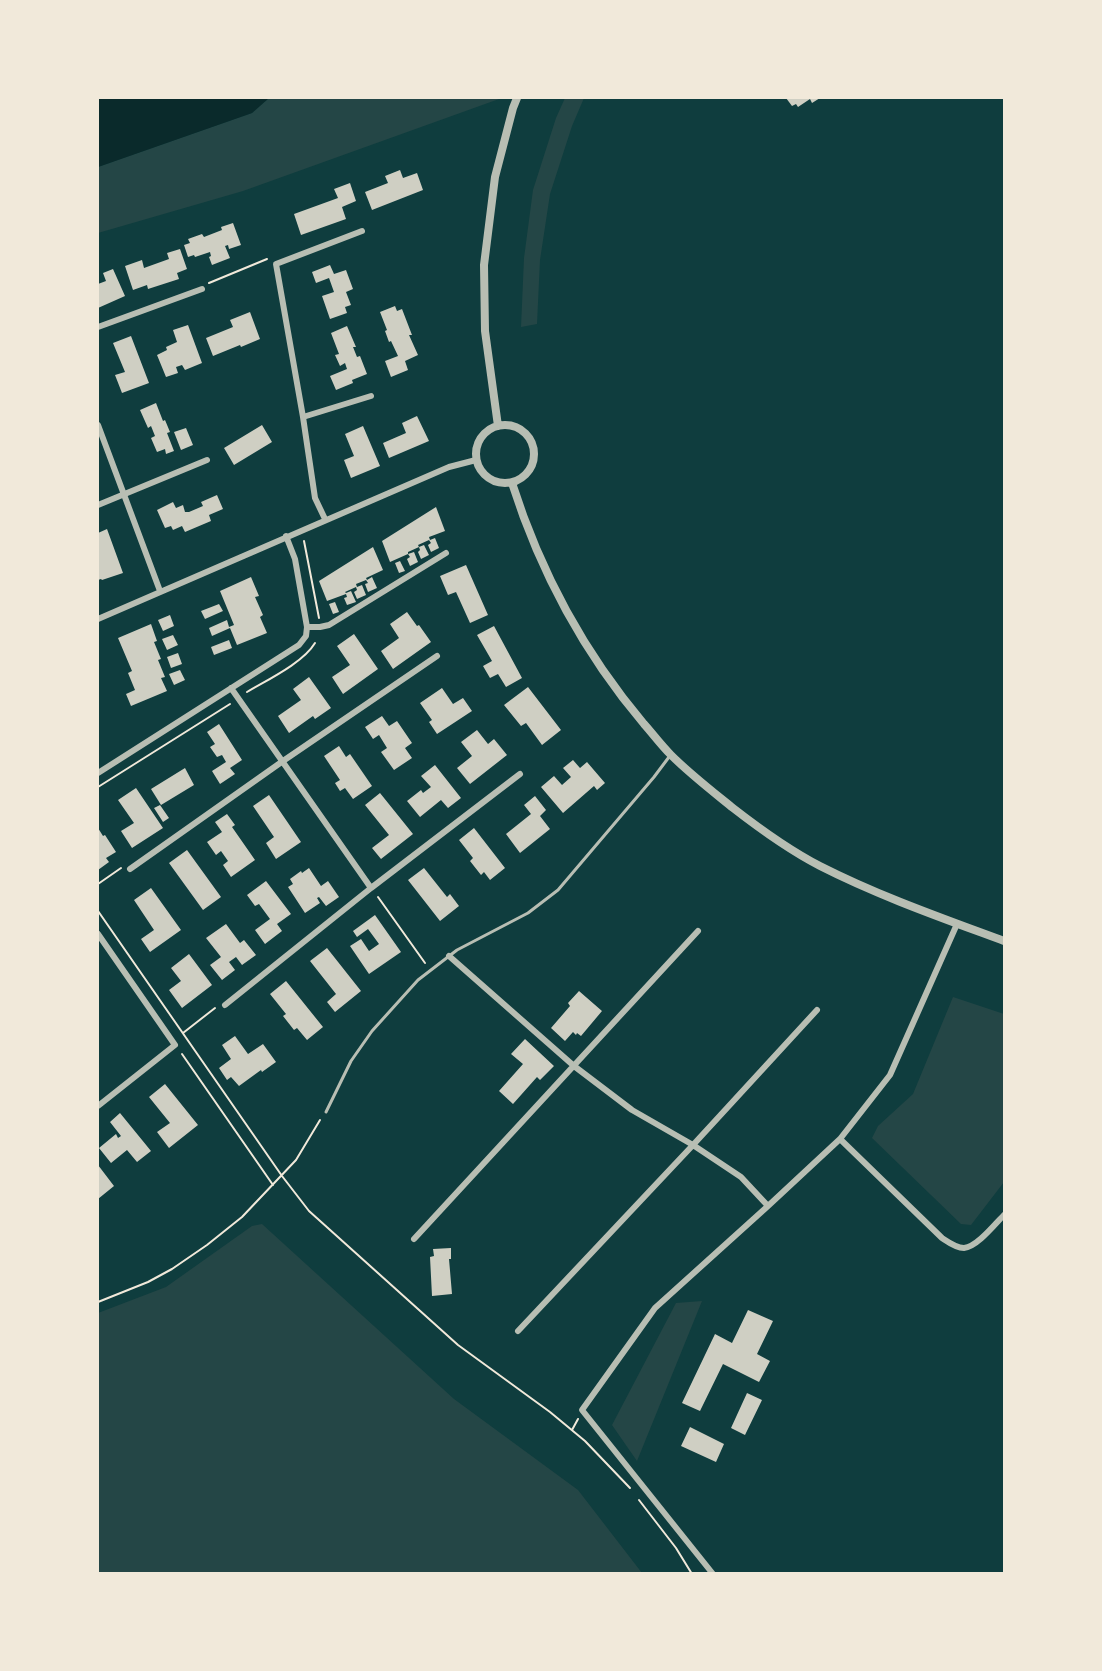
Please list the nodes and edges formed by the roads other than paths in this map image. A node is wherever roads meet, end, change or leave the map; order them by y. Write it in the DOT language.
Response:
graph roads {
  1 [pos="517,98"];
  2 [pos="362,231"];
  3 [pos="202,289"];
  4 [pos="98,327"];
  5 [pos="371,396"];
  6 [pos="303,417"];
  7 [pos="98,425"];
  8 [pos="498,426"];
  9 [pos="207,460"];
  10 [pos="476,460"];
  11 [pos="512,483"];
  12 [pos="123,495"];
  13 [pos="98,505"];
  14 [pos="325,519"];
  15 [pos="286,536"];
  16 [pos="446,553"];
  17 [pos="160,591"];
  18 [pos="98,619"];
  19 [pos="307,627"];
  20 [pos="437,657"];
  21 [pos="231,688"];
  22 [pos="671,755"];
  23 [pos="283,761"];
  24 [pos="98,773"];
  25 [pos="520,774"];
  26 [pos="130,869"];
  27 [pos="371,888"];
  28 [pos="957,924"];
  29 [pos="698,931"];
  30 [pos="98,934"];
  31 [pos="1005,941"];
  32 [pos="449,956"];
  33 [pos="222,1005"];
  34 [pos="817,1010"];
  35 [pos="574,1066"];
  36 [pos="98,1106"];
  37 [pos="326,1112"];
  38 [pos="840,1139"];
  39 [pos="693,1145"];
  40 [pos="768,1206"];
  41 [pos="1005,1215"];
  42 [pos="414,1239"];
  43 [pos="518,1331"];
  44 [pos="712,1574"];
  1 -- 8 [label="street"];
  2 -- 6 [label="street"];
  3 -- 4 [label="street"];
  5 -- 6 [label="street"];
  6 -- 14 [label="street"];
  7 -- 12 [label="street"];
  8 -- 10 [label="street"];
  8 -- 11 [label="street"];
  9 -- 12 [label="street"];
  10 -- 11 [label="street"];
  10 -- 14 [label="street"];
  11 -- 22 [label="street"];
  12 -- 13 [label="street"];
  12 -- 17 [label="street"];
  14 -- 15 [label="street"];
  15 -- 17 [label="street"];
  15 -- 19 [label="street"];
  16 -- 19 [label="street"];
  17 -- 18 [label="street"];
  19 -- 21 [label="street"];
  20 -- 23 [label="street"];
  21 -- 23 [label="street"];
  21 -- 24 [label="street"];
  22 -- 28 [label="street"];
  22 -- 32 [label="lane"];
  23 -- 26 [label="street"];
  23 -- 27 [label="street"];
  25 -- 27 [label="street"];
  27 -- 33 [label="street"];
  28 -- 31 [label="street"];
  28 -- 38 [label="street"];
  29 -- 35 [label="street"];
  30 -- 36 [label="street"];
  32 -- 35 [label="street"];
  32 -- 37 [label="lane"];
  34 -- 39 [label="street"];
  35 -- 39 [label="street"];
  35 -- 42 [label="street"];
  38 -- 40 [label="street"];
  38 -- 41 [label="street"];
  39 -- 40 [label="street"];
  39 -- 43 [label="street"];
  40 -- 44 [label="street"];
}
